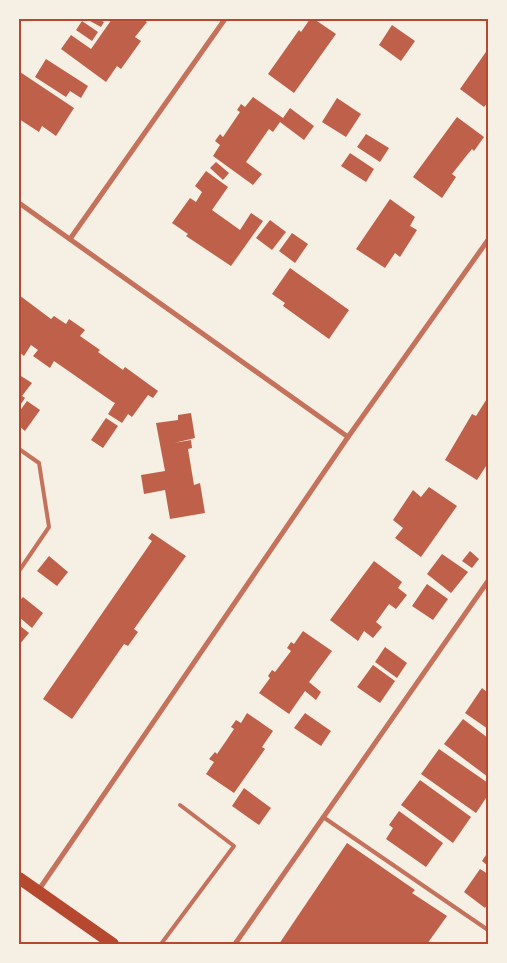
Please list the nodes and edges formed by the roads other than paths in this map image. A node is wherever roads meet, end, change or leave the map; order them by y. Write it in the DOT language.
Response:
graph roads {
  1 [pos="225,19"];
  2 [pos="19,203"];
  3 [pos="70,239"];
  4 [pos="488,240"];
  5 [pos="348,437"];
  6 [pos="19,449"];
  7 [pos="19,570"];
  8 [pos="488,581"];
  9 [pos="180,805"];
  10 [pos="324,817"];
  11 [pos="19,878"];
  12 [pos="38,891"];
  13 [pos="488,922"];
  14 [pos="486,929"];
  15 [pos="113,944"];
  16 [pos="161,944"];
  17 [pos="235,944"];
  1 -- 3 [label="street"];
  2 -- 3 [label="street"];
  3 -- 5 [label="street"];
  4 -- 5 [label="street"];
  5 -- 12 [label="street"];
  6 -- 7 [label="lane"];
  8 -- 10 [label="street"];
  9 -- 16 [label="lane"];
  10 -- 14 [label="lane"];
  10 -- 17 [label="street"];
  11 -- 12 [label="main road"];
  12 -- 15 [label="main road"];
  13 -- 14 [label="lane"];
}
